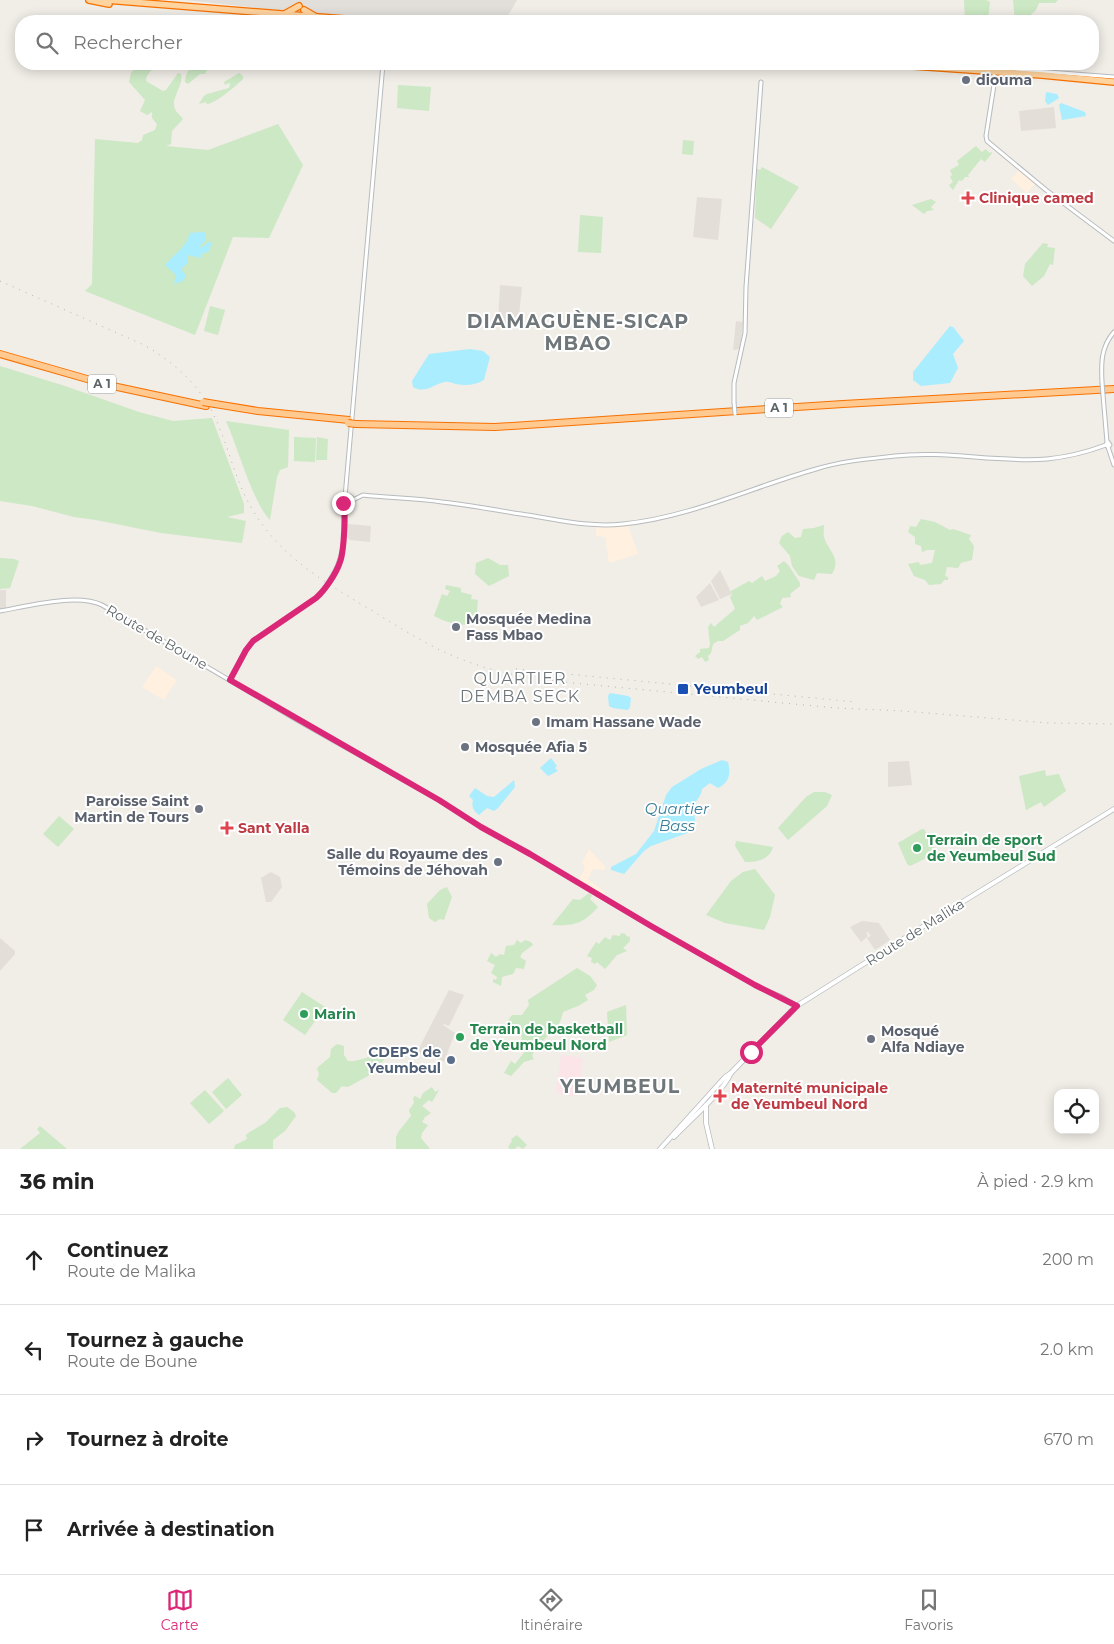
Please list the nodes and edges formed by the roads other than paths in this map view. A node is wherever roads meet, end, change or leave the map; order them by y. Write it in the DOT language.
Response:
graph roads {
  1 [pos="90,0"];
  2 [pos="106,0"];
  3 [pos="239,15"];
  4 [pos="282,15"];
  5 [pos="313,15"];
  6 [pos="382,70"];
  7 [pos="974,70"];
  8 [pos="978,70"];
  9 [pos="989,70"];
  10 [pos="994,71"];
  11 [pos="1114,80"];
  12 [pos="761,82"];
  13 [pos="1114,241"];
  14 [pos="1114,332"];
  15 [pos="0,353"];
  16 [pos="1114,388"];
  17 [pos="735,414"];
  18 [pos="1107,445"];
  19 [pos="1114,465"];
  20 [pos="347,488"];
  21 [pos="345,497"];
  22 [pos="352,499"];
  23 [pos="344,504"];
  24 [pos="350,505"];
  25 [pos="345,515"];
  26 [pos="0,611"];
  27 [pos="230,680"];
  28 [pos="1114,810"];
  29 [pos="797,1006"];
  30 [pos="706,1102"];
  31 [pos="662,1149"];
  32 [pos="712,1149"];
  1 -- 3 [label="highway"];
  2 -- 4 [label="highway"];
  4 -- 5 [label="highway"];
  6 -- 20 [label="street"];
  7 -- 10 [label="street"];
  8 -- 10 [label="highway"];
  9 -- 10 [label="highway"];
  10 -- 11 [label="highway"];
  10 -- 11 [label="highway"];
  10 -- 13 [label="street"];
  12 -- 17 [label="street, bridge"];
  14 -- 18 [label="street, bridge"];
  15 -- 16 [label="highway, A 1, bridge"];
  18 -- 19 [label="street"];
  18 -- 22 [label="street"];
  20 -- 21 [label="street"];
  20 -- 22 [label="street"];
  21 -- 22 [label="street"];
  21 -- 23 [label="street"];
  22 -- 24 [label="street"];
  23 -- 24 [label="street"];
  23 -- 25 [label="street"];
  24 -- 25 [label="street"];
  25 -- 27 [label="street, bridge"];
  26 -- 27 [label="street, Route de Boune"];
  27 -- 29 [label="street, Route de Boune"];
  28 -- 29 [label="main road, Route de Malika"];
  29 -- 30 [label="main road, Route de Malika"];
  30 -- 31 [label="main road, Route de Malika"];
  30 -- 32 [label="main road"];
}
